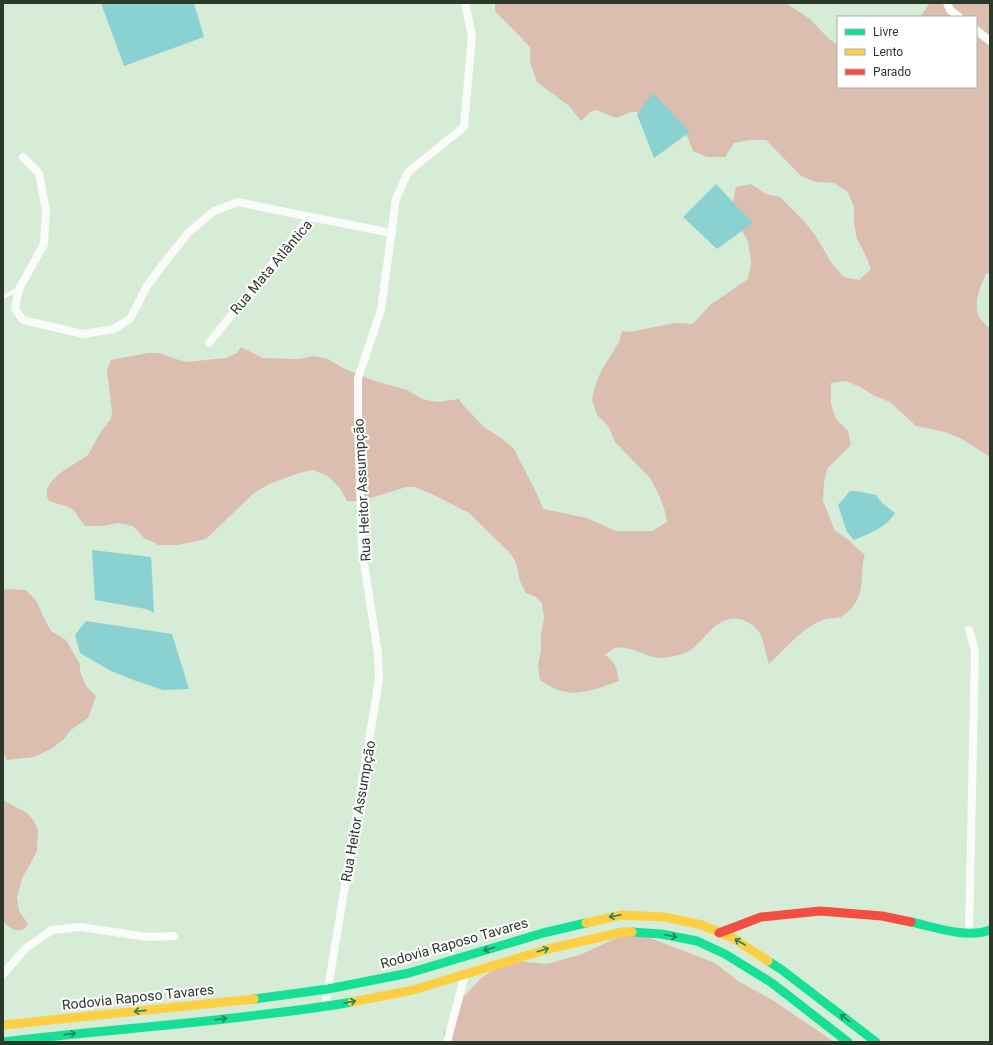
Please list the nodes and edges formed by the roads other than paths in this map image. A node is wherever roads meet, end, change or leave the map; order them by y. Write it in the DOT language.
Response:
graph roads {
  1 [pos="465,3"];
  2 [pos="947,3"];
  3 [pos="958,16"];
  4 [pos="977,31"];
  5 [pos="990,41"];
  6 [pos="23,157"];
  7 [pos="310,217"];
  8 [pos="392,233"];
  9 [pos="20,289"];
  10 [pos="3,297"];
  11 [pos="209,344"];
  12 [pos="969,630"];
  13 [pos="990,930"];
  14 [pos="969,932"];
  15 [pos="719,933"];
  16 [pos="174,936"];
  17 [pos="3,974"];
  18 [pos="465,974"];
  19 [pos="328,989"];
  20 [pos="325,1007"];
  21 [pos="3,1025"];
  22 [pos="3,1042"];
  23 [pos="447,1042"];
  24 [pos="848,1042"];
  25 [pos="876,1042"];
  1 -- 8 [label="street, Rua Heitor Assumpção"];
  2 -- 3 [label="street"];
  4 -- 5 [label="street"];
  6 -- 9 [label="street"];
  7 -- 8 [label="street, Rua Mata Atlântica"];
  7 -- 9 [label="street"];
  7 -- 11 [label="street, Rua Mata Atlântica"];
  8 -- 19 [label="street, Rua Heitor Assumpção"];
  9 -- 10 [label="lane"];
  12 -- 14 [label="street"];
  13 -- 14 [label="main road"];
  14 -- 15 [label="main road"];
  15 -- 19 [label="main road, Rodovia Raposo Tavares, one-way"];
  25 -- 15 [label="main road, Rodovia Raposo Tavares, one-way"];
  16 -- 17 [label="street"];
  20 -- 18 [label="main road, one-way"];
  18 -- 23 [label="street"];
  18 -- 24 [label="main road, one-way"];
  19 -- 20 [label="street, Rua Heitor Assumpção"];
  19 -- 21 [label="main road, Rodovia Raposo Tavares, one-way"];
  22 -- 20 [label="main road, one-way"];
}
